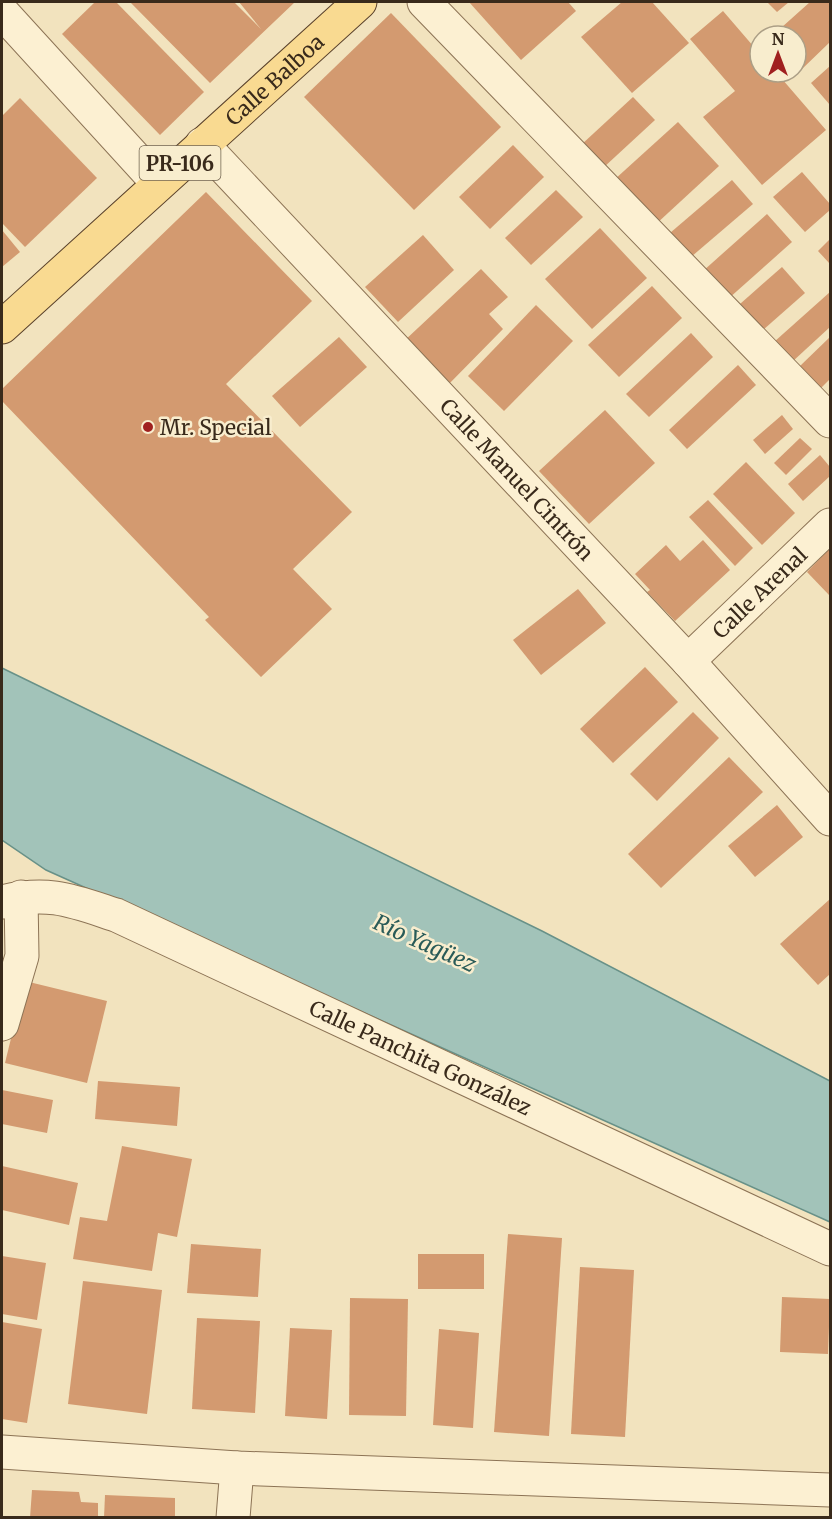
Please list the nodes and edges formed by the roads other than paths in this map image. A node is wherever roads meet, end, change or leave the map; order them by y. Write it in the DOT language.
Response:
graph roads {
  1 [pos="360,2"];
  2 [pos="424,2"];
  3 [pos="2,12"];
  4 [pos="202,144"];
  5 [pos="158,183"];
  6 [pos="2,327"];
  7 [pos="831,421"];
  8 [pos="831,525"];
  9 [pos="688,661"];
  10 [pos="831,819"];
  11 [pos="11,899"];
  12 [pos="2,1024"];
  13 [pos="831,1249"];
  14 [pos="2,1452"];
  15 [pos="237,1468"];
  16 [pos="831,1490"];
  17 [pos="233,1518"];
  1 -- 4 [label="main road, Calle Balboa / PR-106"];
  2 -- 7 [label="street"];
  3 -- 5 [label="street"];
  4 -- 5 [label="main road, Calle Balboa / PR-106"];
  4 -- 9 [label="street, Calle Manuel Cintrón"];
  5 -- 6 [label="main road, Calle Balboa / PR-106"];
  8 -- 9 [label="street, Calle Arenal"];
  9 -- 10 [label="street, Calle Manuel Cintrón"];
  11 -- 12 [label="street"];
  11 -- 13 [label="street, Calle Panchita González"];
  14 -- 15 [label="street"];
  15 -- 16 [label="street"];
  15 -- 17 [label="street"];
}
